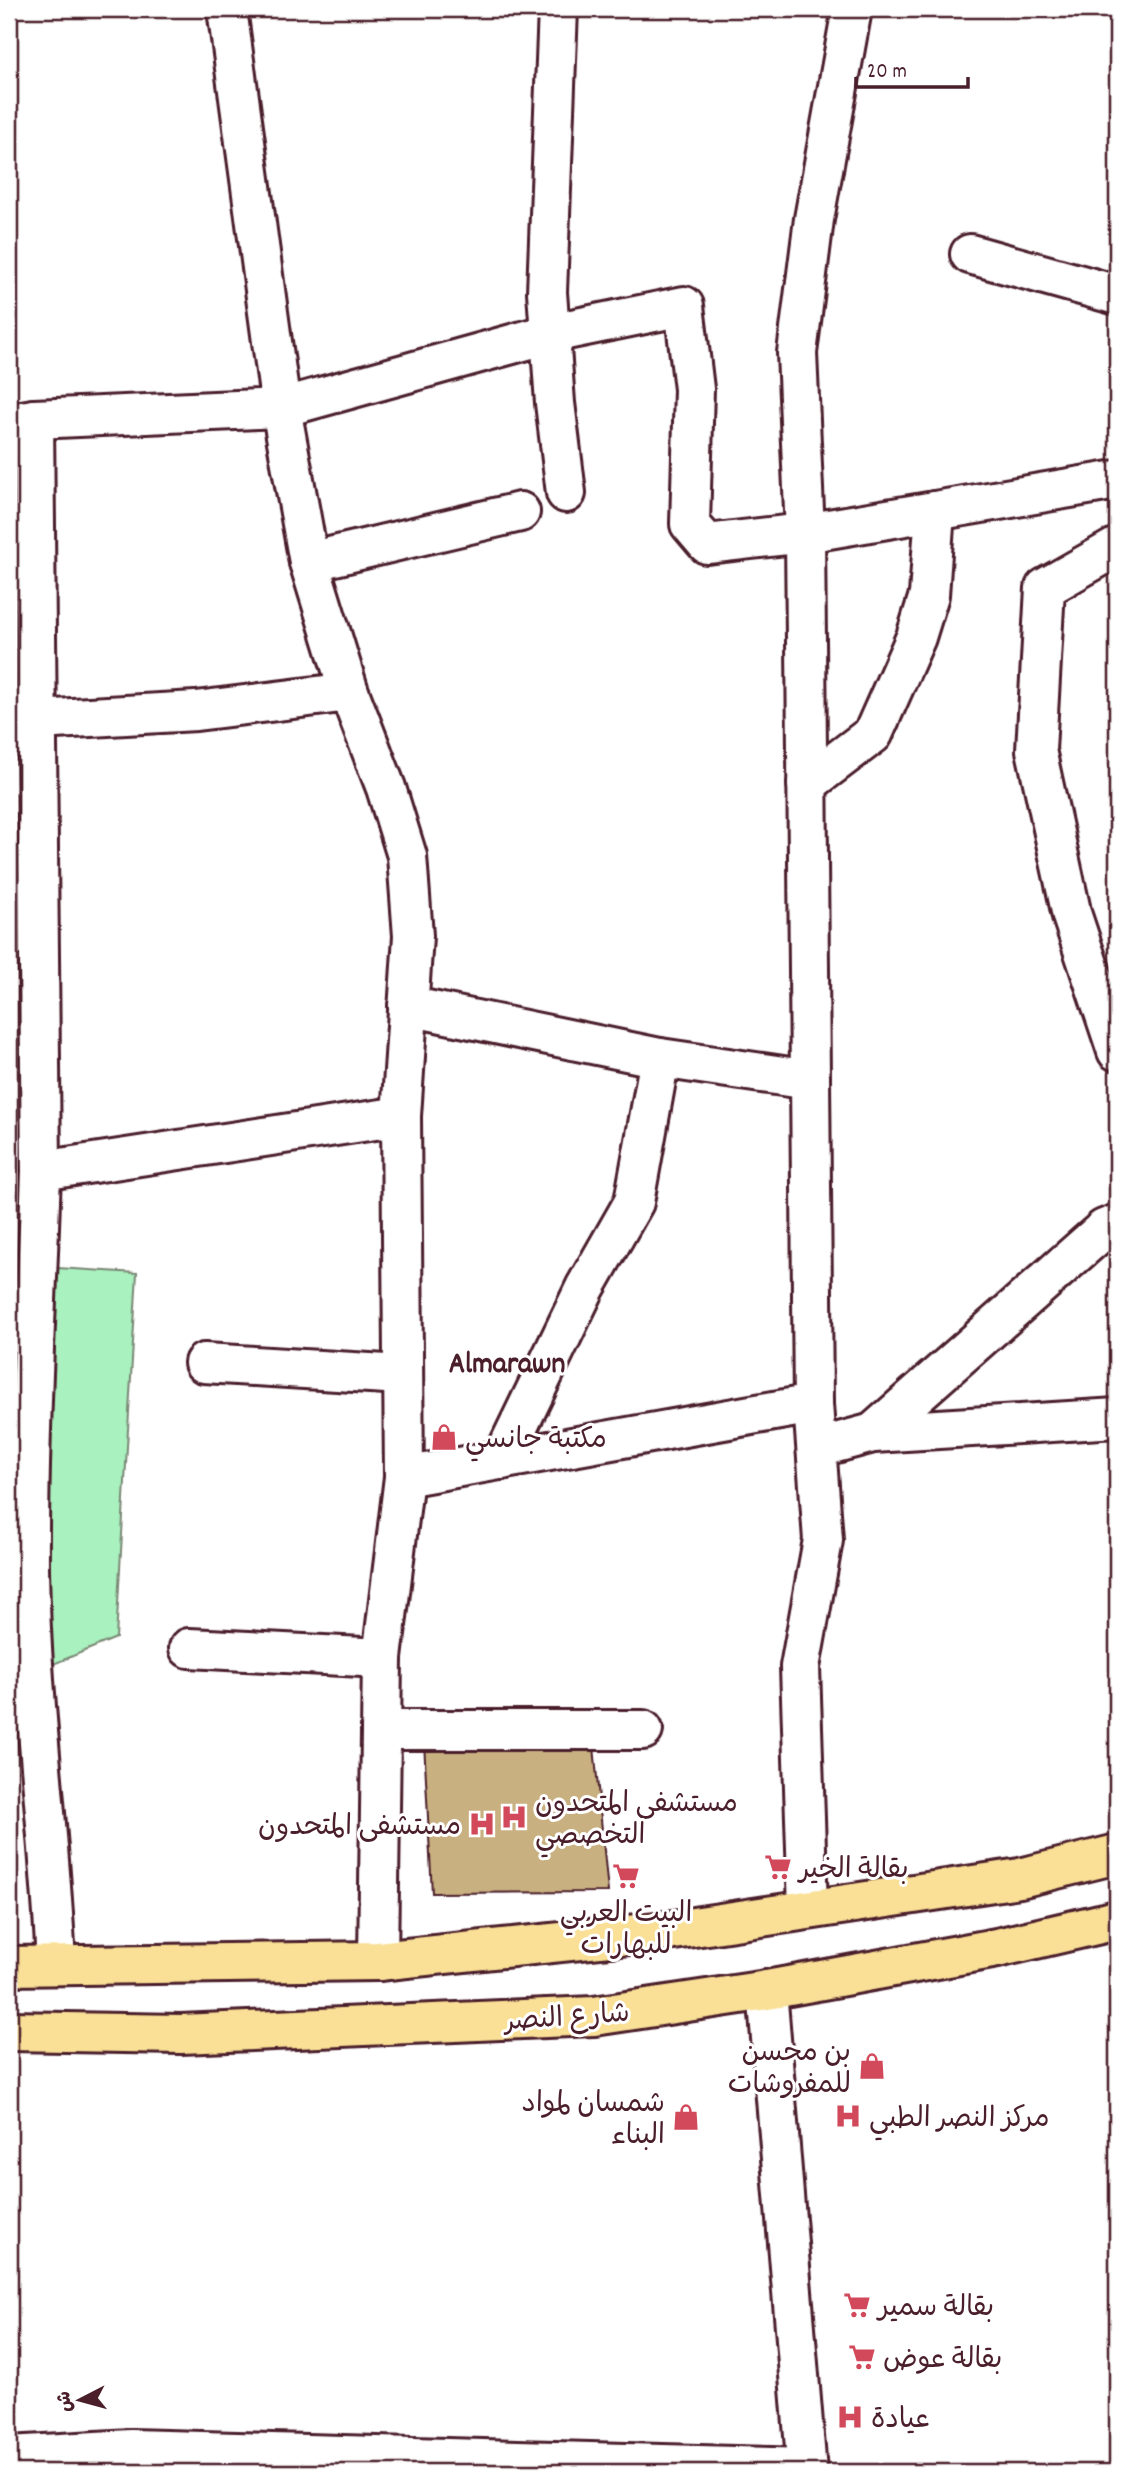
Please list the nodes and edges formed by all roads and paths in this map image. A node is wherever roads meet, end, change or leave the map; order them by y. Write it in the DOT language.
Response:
graph roads {
  1 [pos="227,9"];
  2 [pos="558,9"];
  3 [pos="852,9"];
  4 [pos="970,254"];
  5 [pos="1117,295"];
  6 [pos="552,333"];
  7 [pos="281,408"];
  8 [pos="21,421"];
  9 [pos="1117,480"];
  10 [pos="566,493"];
  11 [pos="934,510"];
  12 [pos="520,512"];
  13 [pos="804,533"];
  14 [pos="1117,547"];
  15 [pos="309,562"];
  16 [pos="349,692"];
  17 [pos="37,720"];
  18 [pos="807,784"];
  19 [pos="23,793"];
  20 [pos="408,1006"];
  21 [pos="1117,1051"];
  22 [pos="660,1058"];
  23 [pos="810,1080"];
  24 [pos="401,1116"];
  25 [pos="41,1171"];
  26 [pos="1117,1224"];
  27 [pos="204,1363"];
  28 [pos="403,1376"];
  29 [pos="813,1404"];
  30 [pos="1117,1418"];
  31 [pos="873,1433"];
  32 [pos="817,1448"];
  33 [pos="502,1460"];
  34 [pos="404,1477"];
  35 [pos="19,1567"];
  36 [pos="189,1648"];
  37 [pos="382,1658"];
  38 [pos="381,1730"];
  39 [pos="643,1730"];
  40 [pos="1117,1854"];
  41 [pos="808,1909"];
  42 [pos="1117,1920"];
  43 [pos="378,1961"];
  44 [pos="56,1965"];
  45 [pos="9,1966"];
  46 [pos="766,1990"];
  47 [pos="9,2031"];
  48 [pos="9,2456"];
  49 [pos="9,2466"];
  50 [pos="454,2466"];
  51 [pos="806,2470"];
  52 [pos="15,2472"];
  1 -- 7 [label="street"];
  2 -- 6 [label="street"];
  3 -- 13 [label="street"];
  4 -- 5 [label="street"];
  6 -- 7 [label="street"];
  6 -- 10 [label="street"];
  6 -- 13 [label="street"];
  7 -- 8 [label="street"];
  7 -- 15 [label="street"];
  8 -- 17 [label="street"];
  9 -- 11 [label="street"];
  11 -- 13 [label="street"];
  11 -- 18 [label="street"];
  12 -- 15 [label="street"];
  13 -- 18 [label="street"];
  14 -- 21 [label="street"];
  15 -- 16 [label="street"];
  16 -- 17 [label="street"];
  16 -- 20 [label="street"];
  17 -- 19 [label="street"];
  18 -- 23 [label="street"];
  19 -- 25 [label="street"];
  20 -- 22 [label="street"];
  20 -- 24 [label="street"];
  22 -- 23 [label="street"];
  22 -- 33 [label="street"];
  23 -- 29 [label="street"];
  24 -- 25 [label="street"];
  24 -- 28 [label="street"];
  25 -- 35 [label="street"];
  26 -- 31 [label="street"];
  27 -- 28 [label="street"];
  28 -- 34 [label="street"];
  29 -- 32 [label="street"];
  29 -- 33 [label="street"];
  30 -- 31 [label="street"];
  31 -- 32 [label="street"];
  32 -- 41 [label="street"];
  33 -- 34 [label="street"];
  34 -- 37 [label="street"];
  35 -- 44 [label="street"];
  36 -- 37 [label="street"];
  37 -- 38 [label="street"];
  38 -- 39 [label="street"];
  38 -- 43 [label="street"];
  40 -- 41 [label="main road"];
  41 -- 43 [label="main road"];
  42 -- 46 [label="main road, شارع النصر"];
  43 -- 44 [label="main road"];
  44 -- 45 [label="main road"];
  46 -- 47 [label="main road, شارع النصر"];
  46 -- 51 [label="street"];
  48 -- 50 [label="street"];
  49 -- 52 [label="street"];
  50 -- 51 [label="street"];
}
